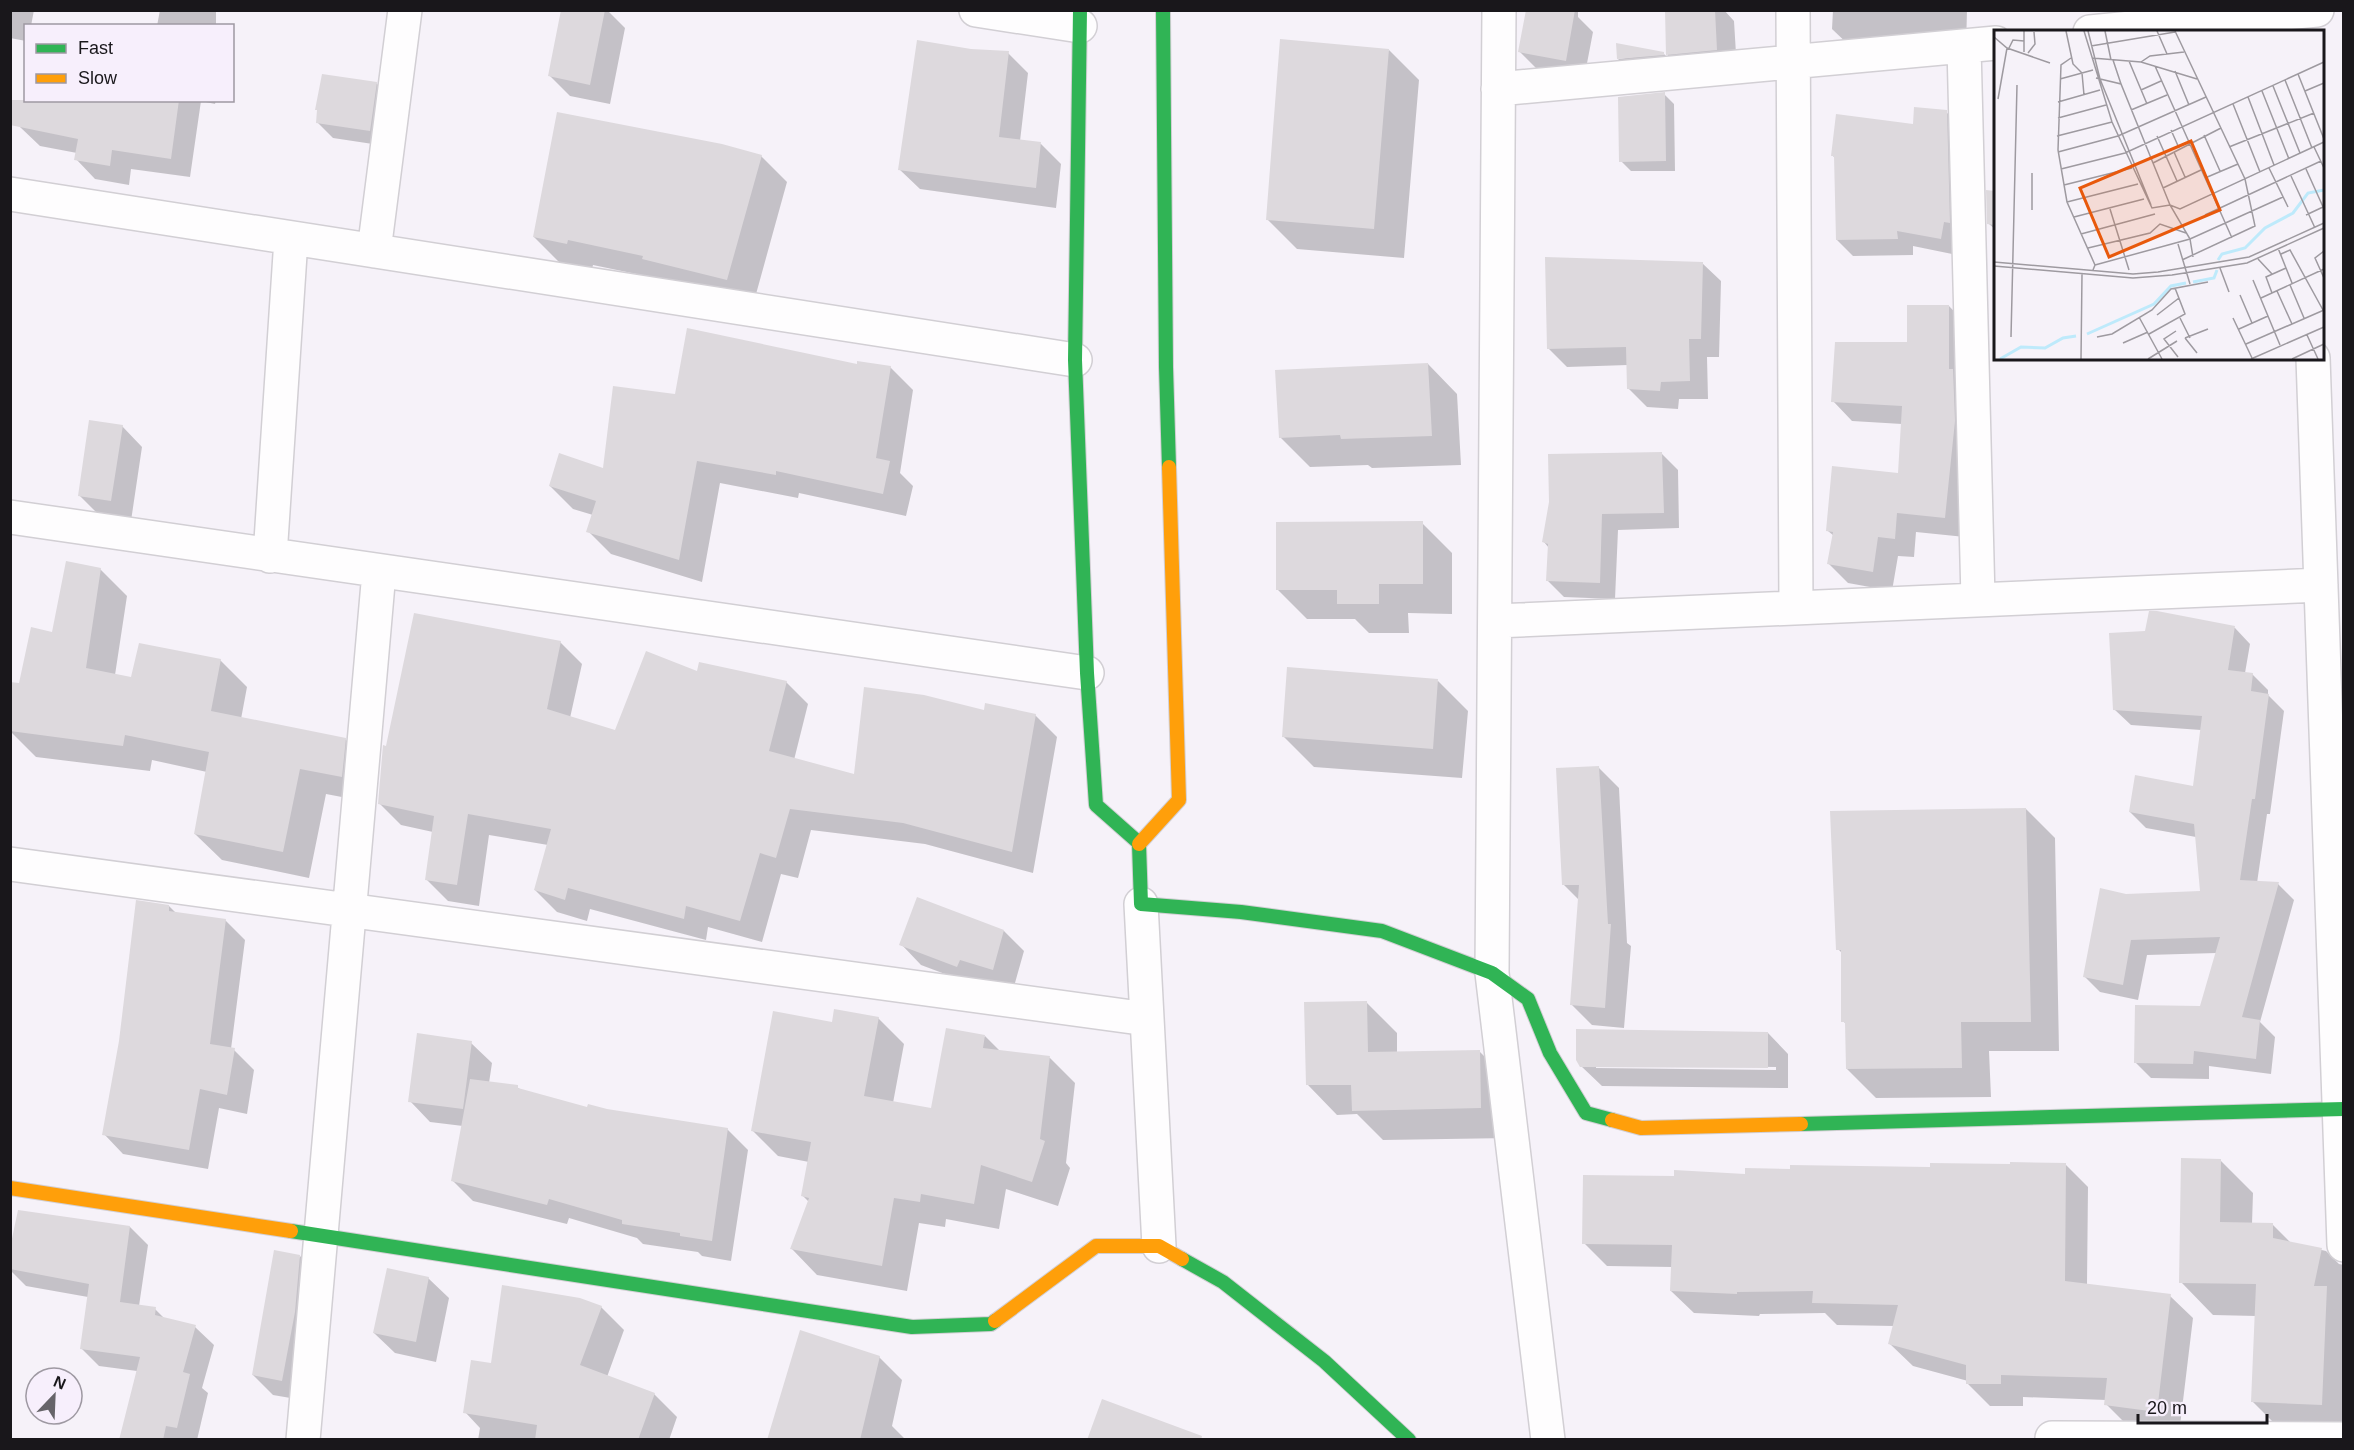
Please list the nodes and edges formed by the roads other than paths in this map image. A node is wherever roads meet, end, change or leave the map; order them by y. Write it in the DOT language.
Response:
graph roads {
  1 [pos="405,10"];
  2 [pos="976,10"];
  3 [pos="1163,10"];
  4 [pos="1499,10"];
  5 [pos="1793,10"];
  6 [pos="2090,10"];
  7 [pos="2305,16"];
  8 [pos="1080,18"];
  9 [pos="2090,30"];
  10 [pos="2104,30"];
  11 [pos="1980,45"];
  12 [pos="1794,61"];
  13 [pos="1498,89"];
  14 [pos="10,194"];
  15 [pos="291,238"];
  16 [pos="374,251"];
  17 [pos="1075,360"];
  18 [pos="2313,360"];
  19 [pos="10,517"];
  20 [pos="270,556"];
  21 [pos="379,572"];
  22 [pos="2321,585"];
  23 [pos="1978,599"];
  24 [pos="1796,607"];
  25 [pos="1495,621"];
  26 [pos="1087,673"];
  27 [pos="2335,765"];
  28 [pos="1139,843"];
  29 [pos="10,864"];
  30 [pos="1141,904"];
  31 [pos="350,910"];
  32 [pos="1492,974"];
  33 [pos="1147,1019"];
  34 [pos="2341,1109"];
  35 [pos="10,1188"];
  36 [pos="321,1237"];
  37 [pos="2343,1245"];
  38 [pos="1158,1246"];
  39 [pos="2052,1438"];
  40 [pos="2343,1439"];
  41 [pos="303,1440"];
  42 [pos="1409,1440"];
  43 [pos="1548,1440"];
  1 -- 16 [label="street"];
  2 -- 8 [label="street"];
  3 -- 28 [label="street"];
  4 -- 13 [label="street"];
  5 -- 12 [label="street"];
  6 -- 9 [label="street"];
  7 -- 10 [label="street"];
  8 -- 17 [label="street"];
  11 -- 12 [label="street"];
  11 -- 23 [label="street"];
  12 -- 13 [label="street"];
  12 -- 24 [label="street"];
  13 -- 25 [label="street"];
  14 -- 15 [label="street"];
  15 -- 16 [label="street"];
  15 -- 20 [label="street"];
  16 -- 17 [label="street"];
  17 -- 26 [label="street"];
  18 -- 22 [label="street"];
  19 -- 20 [label="street"];
  20 -- 21 [label="street"];
  21 -- 26 [label="street"];
  21 -- 31 [label="street"];
  22 -- 23 [label="street"];
  22 -- 27 [label="street"];
  23 -- 24 [label="street"];
  24 -- 25 [label="street"];
  25 -- 32 [label="street"];
  26 -- 28 [label="street"];
  27 -- 34 [label="street"];
  28 -- 30 [label="street"];
  29 -- 31 [label="street"];
  30 -- 32 [label="street"];
  30 -- 33 [label="street"];
  31 -- 33 [label="street"];
  31 -- 36 [label="street"];
  32 -- 34 [label="street"];
  32 -- 43 [label="street"];
  33 -- 38 [label="street"];
  34 -- 37 [label="street"];
  35 -- 36 [label="street"];
  36 -- 38 [label="street"];
  36 -- 41 [label="street"];
  38 -- 42 [label="street"];
  39 -- 40 [label="street"];
}
